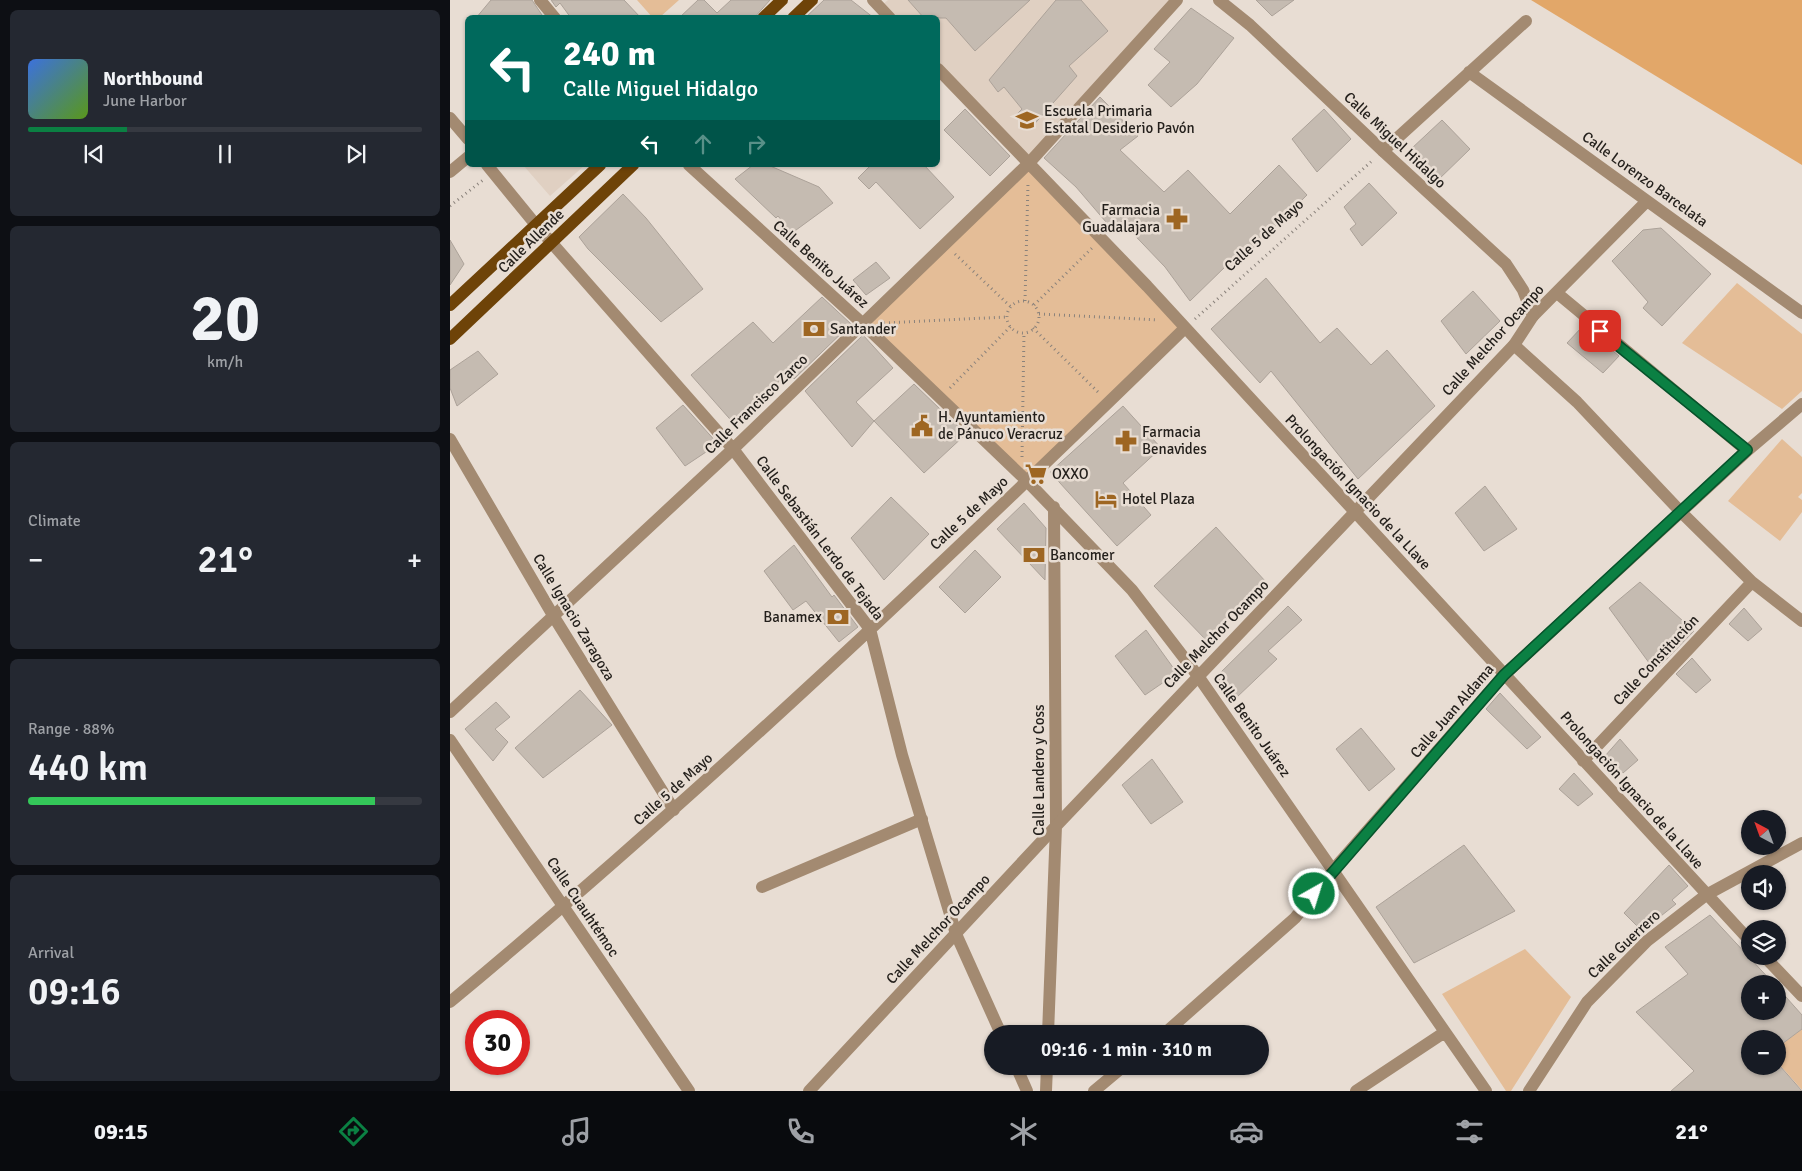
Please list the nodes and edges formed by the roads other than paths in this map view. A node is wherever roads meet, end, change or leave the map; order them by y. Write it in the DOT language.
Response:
graph roads {
  1 [pos="540,0"];
  2 [pos="782,0"];
  3 [pos="812,0"];
  4 [pos="873,0"];
  5 [pos="1178,0"];
  6 [pos="1219,0"];
  7 [pos="552,15"];
  8 [pos="766,15"];
  9 [pos="795,15"];
  10 [pos="887,15"];
  11 [pos="1526,21"];
  12 [pos="940,71"];
  13 [pos="1469,72"];
  14 [pos="450,118"];
  15 [pos="465,136"];
  16 [pos="1383,152"];
  17 [pos="465,160"];
  18 [pos="598,167"];
  19 [pos="631,167"];
  20 [pos="691,167"];
  21 [pos="1029,168"];
  22 [pos="489,169"];
  23 [pos="450,172"];
  24 [pos="1647,201"];
  25 [pos="536,224"];
  26 [pos="552,243"];
  27 [pos="1557,293"];
  28 [pos="450,305"];
  29 [pos="1802,313"];
  30 [pos="1532,316"];
  31 [pos="862,323"];
  32 [pos="1185,328"];
  33 [pos="450,340"];
  34 [pos="1514,345"];
  35 [pos="1802,404"];
  36 [pos="450,439"];
  37 [pos="733,449"];
  38 [pos="1747,450"];
  39 [pos="1027,481"];
  40 [pos="1054,507"];
  41 [pos="1681,512"];
  42 [pos="1354,513"];
  43 [pos="1752,582"];
  44 [pos="554,616"];
  45 [pos="1802,621"];
  46 [pos="870,629"];
  47 [pos="1504,675"];
  48 [pos="1198,676"];
  49 [pos="450,712"];
  50 [pos="450,740"];
  51 [pos="1583,761"];
  52 [pos="674,810"];
  53 [pos="922,819"];
  54 [pos="1056,826"];
  55 [pos="1802,843"];
  56 [pos="1334,870"];
  57 [pos="762,887"];
  58 [pos="1706,895"];
  59 [pos="564,908"];
  60 [pos="1741,932"];
  61 [pos="956,934"];
  62 [pos="1773,965"];
  63 [pos="1802,996"];
  64 [pos="450,1002"];
  65 [pos="997,1025"];
  66 [pos="1048,1025"];
  67 [pos="1174,1025"];
  68 [pos="1445,1032"];
  69 [pos="1020,1075"];
  70 [pos="1047,1075"];
  71 [pos="1113,1075"];
  72 [pos="689,1091"];
  73 [pos="809,1091"];
  74 [pos="1027,1091"];
  75 [pos="1046,1091"];
  76 [pos="1094,1091"];
  77 [pos="1356,1091"];
  78 [pos="1486,1091"];
  79 [pos="1529,1091"];
  1 -- 7 [label="street"];
  2 -- 8 [label="main road"];
  3 -- 9 [label="main road"];
  4 -- 10 [label="street"];
  5 -- 21 [label="street, Calle Francisco Zarco"];
  6 -- 16 [label="street, Calle Miguel Hidalgo"];
  11 -- 13 [label="street"];
  12 -- 21 [label="street, Prolongación Ignacio de la Llave"];
  13 -- 16 [label="street"];
  13 -- 24 [label="street, Calle Lorenzo Barcelata"];
  14 -- 15 [label="street"];
  16 -- 30 [label="street, Calle Miguel Hidalgo"];
  17 -- 23 [label="street"];
  18 -- 25 [label="main road, Calle Allende"];
  19 -- 26 [label="main road, Calle Allende"];
  20 -- 31 [label="street, Calle Benito Juárez"];
  21 -- 31 [label="street, Calle Francisco Zarco"];
  21 -- 32 [label="street, Prolongación Ignacio de la Llave"];
  22 -- 25 [label="street, Calle Sebastián Lerdo de Tejada"];
  24 -- 27 [label="street, Calle Melchor Ocampo"];
  24 -- 29 [label="street, Calle Lorenzo Barcelata"];
  25 -- 26 [label="street, Calle Sebastián Lerdo de Tejada"];
  25 -- 28 [label="main road, Calle Allende"];
  26 -- 33 [label="main road, Calle Allende"];
  26 -- 37 [label="street, Calle Sebastián Lerdo de Tejada"];
  27 -- 30 [label="street, Calle Melchor Ocampo"];
  27 -- 38 [label="street"];
  30 -- 34 [label="street, Calle Melchor Ocampo"];
  31 -- 37 [label="street, Calle Francisco Zarco"];
  31 -- 39 [label="street, Calle Benito Juárez"];
  32 -- 39 [label="street, Calle 5 de Mayo"];
  32 -- 42 [label="street, Prolongación Ignacio de la Llave"];
  34 -- 41 [label="street"];
  34 -- 42 [label="street, Calle Melchor Ocampo"];
  35 -- 38 [label="street, Calle Juan Aldama"];
  36 -- 44 [label="street, Calle Ignacio Zaragoza"];
  37 -- 44 [label="street, Calle Francisco Zarco"];
  37 -- 46 [label="street, Calle Sebastián Lerdo de Tejada"];
  38 -- 41 [label="street, Calle Juan Aldama"];
  39 -- 40 [label="street, Calle Benito Juárez"];
  39 -- 46 [label="street, Calle 5 de Mayo"];
  40 -- 48 [label="street, Calle Benito Juárez"];
  40 -- 54 [label="street, Calle Landero y Coss"];
  41 -- 43 [label="street"];
  41 -- 47 [label="street, Calle Juan Aldama"];
  42 -- 47 [label="street, Prolongación Ignacio de la Llave"];
  42 -- 48 [label="street, Calle Melchor Ocampo"];
  43 -- 45 [label="street"];
  43 -- 51 [label="street, Calle Constitución"];
  44 -- 49 [label="street, Calle Francisco Zarco"];
  44 -- 52 [label="street, Calle Ignacio Zaragoza"];
  46 -- 52 [label="street, Calle 5 de Mayo"];
  46 -- 53 [label="street, Calle Sebastián Lerdo de Tejada"];
  47 -- 51 [label="street, Prolongación Ignacio de la Llave"];
  47 -- 56 [label="street, Calle Juan Aldama"];
  48 -- 54 [label="street, Calle Melchor Ocampo"];
  48 -- 56 [label="street, Calle Benito Juárez"];
  50 -- 59 [label="street, Calle Cuauhtémoc"];
  51 -- 58 [label="street, Prolongación Ignacio de la Llave"];
  52 -- 59 [label="street, Calle 5 de Mayo"];
  53 -- 57 [label="street"];
  53 -- 61 [label="street, Calle Sebastián Lerdo de Tejada"];
  54 -- 61 [label="street, Calle Melchor Ocampo"];
  54 -- 66 [label="street, Calle Landero y Coss"];
  55 -- 58 [label="street, Calle Guerrero"];
  56 -- 67 [label="street, Calle Juan Aldama"];
  56 -- 68 [label="street, Calle Benito Juárez"];
  58 -- 60 [label="street, Prolongación Ignacio de la Llave"];
  58 -- 79 [label="street, Calle Guerrero"];
  59 -- 64 [label="street, Calle 5 de Mayo"];
  59 -- 72 [label="street, Calle Cuauhtémoc"];
  61 -- 65 [label="street, Calle Sebastián Lerdo de Tejada"];
  61 -- 73 [label="street, Calle Melchor Ocampo"];
  62 -- 63 [label="street"];
  68 -- 77 [label="street"];
  68 -- 78 [label="street, Calle Benito Juárez"];
  69 -- 74 [label="street"];
  70 -- 75 [label="street"];
  71 -- 76 [label="street"];
}
